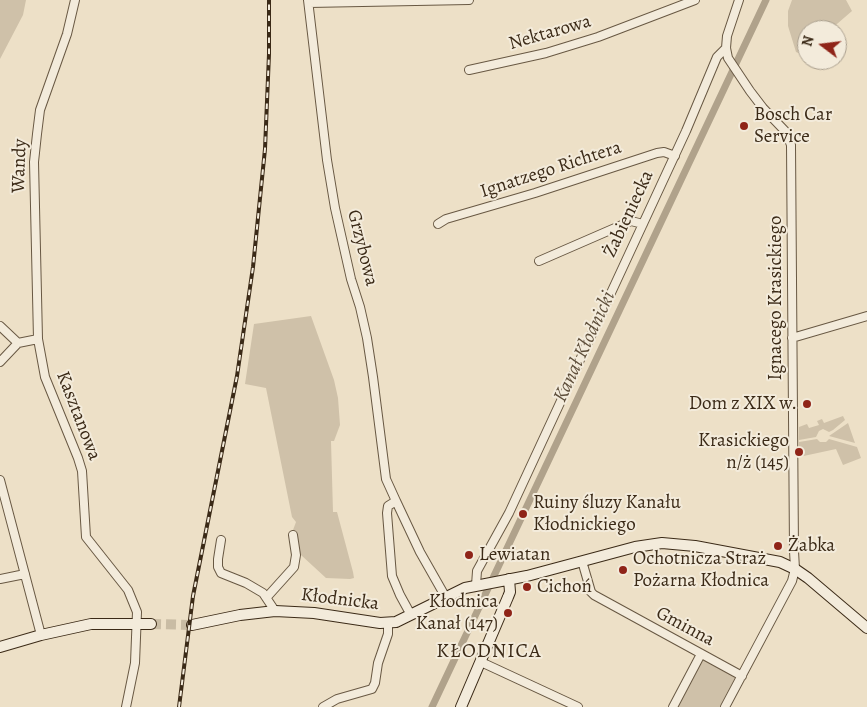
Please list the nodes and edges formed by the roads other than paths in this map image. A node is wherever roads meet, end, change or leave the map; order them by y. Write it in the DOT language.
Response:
graph roads {
  1 [pos="75,0"];
  2 [pos="469,0"];
  3 [pos="695,0"];
  4 [pos="739,0"];
  5 [pos="309,2"];
  6 [pos="726,48"];
  7 [pos="468,70"];
  8 [pos="675,156"];
  9 [pos="438,224"];
  10 [pos="643,224"];
  11 [pos="539,261"];
  12 [pos="867,316"];
  13 [pos="0,326"];
  14 [pos="792,338"];
  15 [pos="38,340"];
  16 [pos="18,344"];
  17 [pos="0,362"];
  18 [pos="0,480"];
  19 [pos="396,501"];
  20 [pos="293,535"];
  21 [pos="220,540"];
  22 [pos="582,561"];
  23 [pos="795,569"];
  24 [pos="25,574"];
  25 [pos="0,579"];
  26 [pos="509,579"];
  27 [pos="479,584"];
  28 [pos="445,596"];
  29 [pos="267,597"];
  30 [pos="275,611"];
  31 [pos="411,615"];
  32 [pos="136,624"];
  33 [pos="151,624"];
  34 [pos="388,624"];
  35 [pos="192,625"];
  36 [pos="867,628"];
  37 [pos="41,635"];
  38 [pos="0,647"];
  39 [pos="701,654"];
  40 [pos="481,662"];
  41 [pos="742,676"];
  42 [pos="126,707"];
  43 [pos="323,707"];
  44 [pos="461,707"];
  45 [pos="578,707"];
  46 [pos="673,707"];
  47 [pos="725,707"];
  1 -- 15 [label="street, Wandy"];
  2 -- 5 [label="street"];
  3 -- 7 [label="street, Nektarowa"];
  4 -- 6 [label="street"];
  5 -- 19 [label="street, Grzybowa"];
  6 -- 8 [label="street, Żabieniecka"];
  6 -- 14 [label="street, Ignacego Krasickiego"];
  8 -- 9 [label="street, Ignatzego Richtera"];
  8 -- 10 [label="street, Żabieniecka"];
  10 -- 11 [label="street"];
  10 -- 27 [label="street, Żabieniecka"];
  12 -- 14 [label="street"];
  13 -- 16 [label="street"];
  14 -- 23 [label="street, Ignacego Krasickiego"];
  15 -- 16 [label="street"];
  15 -- 32 [label="street, Kasztanowa"];
  16 -- 17 [label="street"];
  18 -- 24 [label="street"];
  19 -- 28 [label="street, Grzybowa"];
  19 -- 31 [label="street"];
  20 -- 29 [label="street"];
  21 -- 29 [label="street"];
  22 -- 23 [label="main road, Kłodnicka"];
  22 -- 26 [label="main road, Kłodnicka"];
  22 -- 39 [label="street, Gminna"];
  23 -- 36 [label="main road, Kłodnicka"];
  23 -- 41 [label="street"];
  24 -- 25 [label="street"];
  24 -- 37 [label="street"];
  26 -- 27 [label="main road, Kłodnicka"];
  26 -- 40 [label="main road"];
  27 -- 28 [label="main road, Kłodnicka"];
  28 -- 31 [label="main road, Kłodnicka"];
  29 -- 30 [label="street"];
  30 -- 34 [label="main road, Kłodnicka"];
  30 -- 35 [label="main road, Kłodnicka"];
  31 -- 34 [label="main road, Kłodnicka"];
  32 -- 33 [label="main road"];
  32 -- 37 [label="main road"];
  32 -- 42 [label="street, Kasztanowa"];
  34 -- 43 [label="street"];
  37 -- 38 [label="main road"];
  39 -- 41 [label="street, Gminna"];
  39 -- 46 [label="street"];
  40 -- 44 [label="main road"];
  40 -- 45 [label="street"];
  41 -- 47 [label="street"];
}
